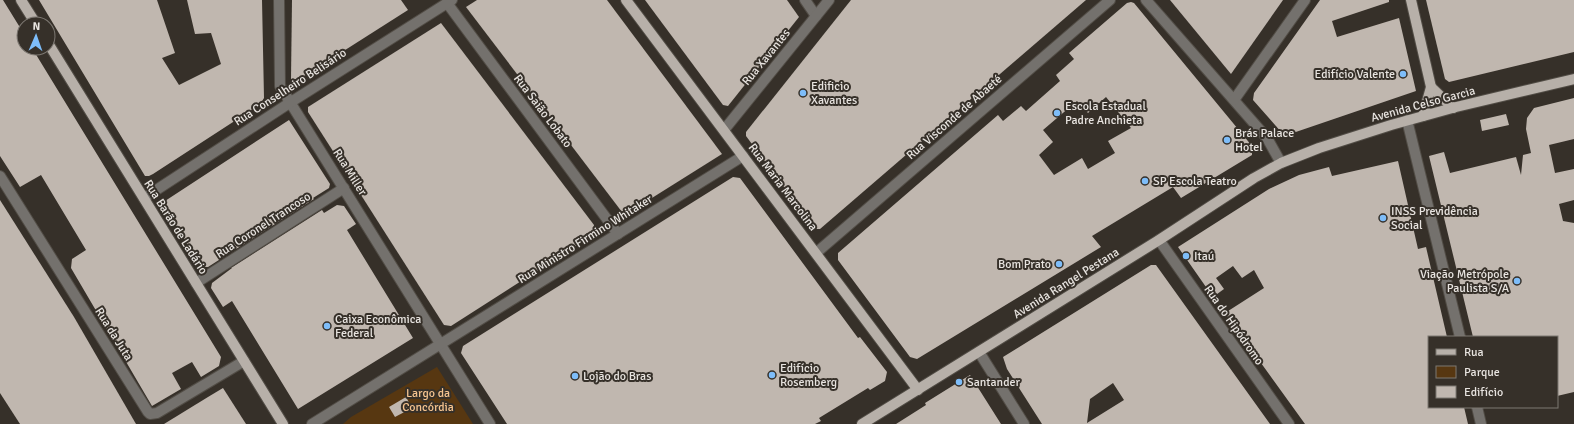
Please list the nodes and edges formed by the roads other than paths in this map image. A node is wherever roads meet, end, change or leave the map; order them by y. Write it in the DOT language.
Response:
graph roads {
  1 [pos="21,0"];
  2 [pos="280,0"];
  3 [pos="626,0"];
  4 [pos="805,0"];
  5 [pos="829,0"];
  6 [pos="1110,0"];
  7 [pos="1146,0"];
  8 [pos="1305,0"];
  9 [pos="1410,0"];
  10 [pos="449,2"];
  11 [pos="31,16"];
  12 [pos="816,16"];
  13 [pos="56,56"];
  14 [pos="1574,78"];
  15 [pos="1431,87"];
  16 [pos="1234,100"];
  17 [pos="291,102"];
  18 [pos="1453,108"];
  19 [pos="1423,116"];
  20 [pos="1408,120"];
  21 [pos="724,130"];
  22 [pos="743,156"];
  23 [pos="1281,163"];
  24 [pos="0,176"];
  25 [pos="344,188"];
  26 [pos="144,198"];
  27 [pos="618,234"];
  28 [pos="1159,240"];
  29 [pos="816,253"];
  30 [pos="196,283"];
  31 [pos="1460,336"];
  32 [pos="441,345"];
  33 [pos="978,352"];
  34 [pos="244,361"];
  35 [pos="918,390"];
  36 [pos="1477,408"];
  37 [pos="316,423"];
  38 [pos="282,424"];
  39 [pos="490,424"];
  40 [pos="862,424"];
  41 [pos="1024,424"];
  42 [pos="1289,424"];
  43 [pos="1481,424"];
  1 -- 11 [label="main road"];
  2 -- 17 [label="street, Rua Miller"];
  3 -- 21 [label="main road, Rua Maria Marcolina"];
  4 -- 12 [label="street"];
  5 -- 12 [label="street, Rua Xavantes"];
  6 -- 29 [label="street, Rua Visconde de Abaeté"];
  7 -- 16 [label="street"];
  8 -- 16 [label="street"];
  9 -- 15 [label="main road"];
  10 -- 17 [label="street, Rua Conselheiro Belisário"];
  10 -- 27 [label="street, Rua Saião Lobato"];
  12 -- 21 [label="street, Rua Xavantes"];
  13 -- 26 [label="main road, Rua Barão de Ladário"];
  14 -- 18 [label="main road, Avenida Celso Garcia"];
  15 -- 18 [label="main road"];
  15 -- 19 [label="main road"];
  16 -- 23 [label="street"];
  17 -- 25 [label="street, Rua Miller"];
  17 -- 26 [label="street, Rua Conselheiro Belisário"];
  18 -- 19 [label="main road, Avenida Celso Garcia"];
  19 -- 20 [label="main road, Avenida Celso Garcia"];
  20 -- 23 [label="main road, Avenida Celso Garcia"];
  20 -- 31 [label="street"];
  21 -- 22 [label="main road, Rua Maria Marcolina"];
  22 -- 27 [label="street, Rua Ministro Firmino Whitaker"];
  22 -- 29 [label="main road, Rua Maria Marcolina"];
  23 -- 28 [label="main road, Avenida Rangel Pestana"];
  24 -- 34 [label="street, Rua da Juta"];
  25 -- 30 [label="street, Rua Coronel Trancoso"];
  25 -- 32 [label="street, Rua Miller"];
  26 -- 30 [label="main road, Rua Barão de Ladário"];
  27 -- 32 [label="street, Rua Ministro Firmino Whitaker"];
  28 -- 33 [label="main road, Avenida Rangel Pestana"];
  28 -- 42 [label="street, Rua do Hipódromo"];
  29 -- 35 [label="main road, Rua Maria Marcolina"];
  30 -- 34 [label="main road, Rua Barão de Ladário"];
  32 -- 37 [label="street"];
  32 -- 39 [label="street"];
  33 -- 35 [label="main road, Avenida Rangel Pestana"];
  33 -- 41 [label="street"];
  34 -- 38 [label="main road, Rua Barão de Ladário"];
  35 -- 40 [label="main road, Avenida Rangel Pestana"];
  36 -- 43 [label="street"];
}
